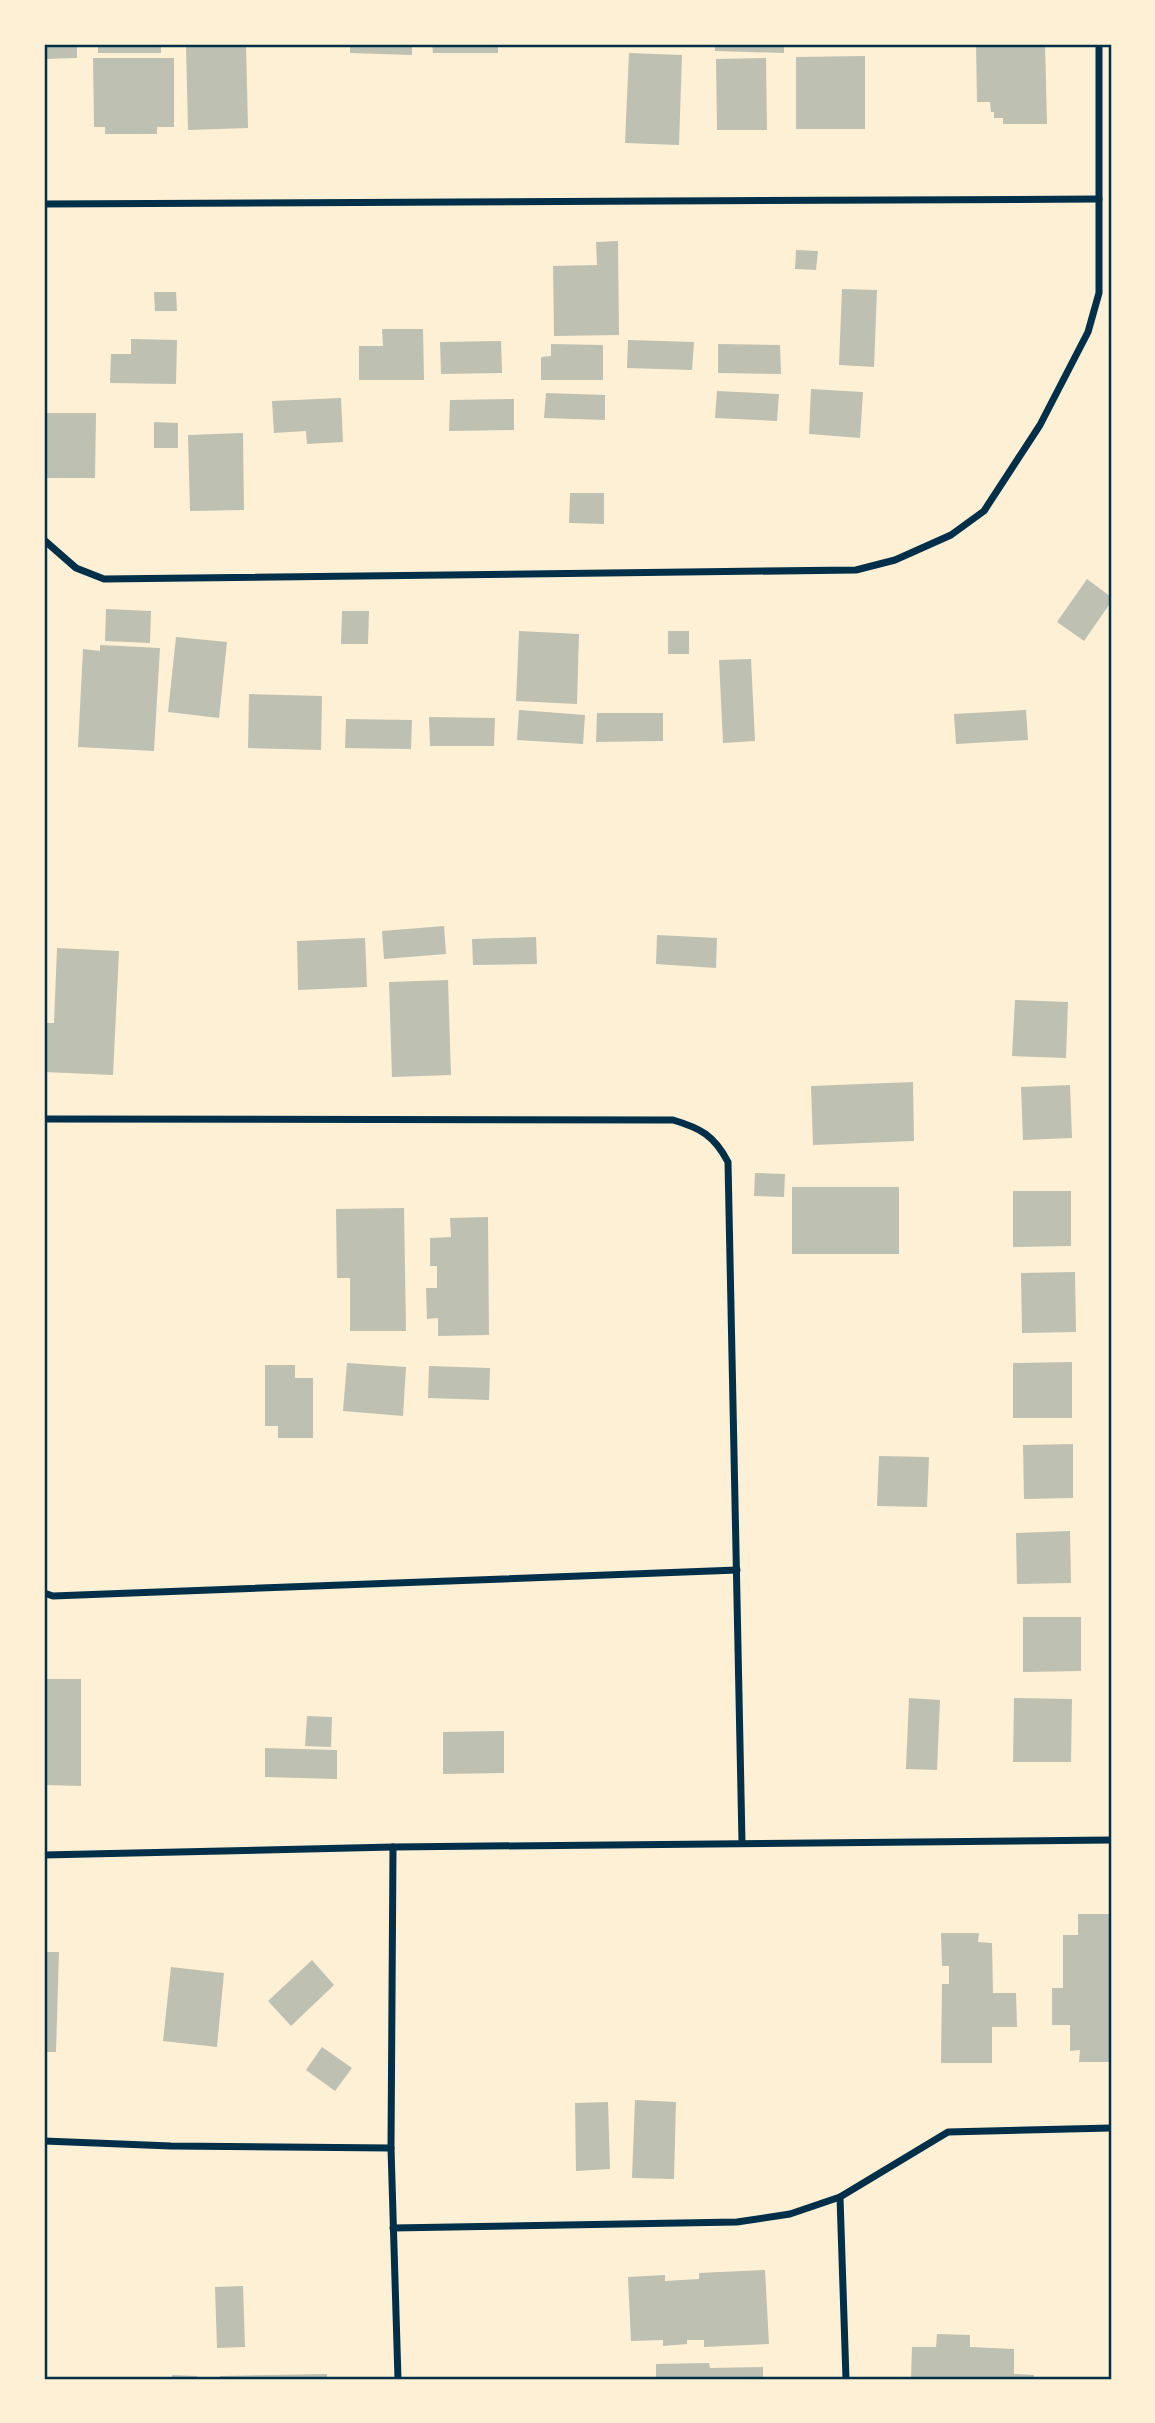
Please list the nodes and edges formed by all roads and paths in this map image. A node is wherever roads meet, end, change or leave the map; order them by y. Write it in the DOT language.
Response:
graph roads {
  1 [pos="1099,44"];
  2 [pos="1099,199"];
  3 [pos="44,204"];
  4 [pos="44,540"];
  5 [pos="44,1119"];
  6 [pos="737,1570"];
  7 [pos="44,1593"];
  8 [pos="1111,1840"];
  9 [pos="742,1842"];
  10 [pos="393,1847"];
  11 [pos="44,1854"];
  12 [pos="1111,2128"];
  13 [pos="44,2141"];
  14 [pos="391,2148"];
  15 [pos="840,2197"];
  16 [pos="393,2228"];
  17 [pos="398,2379"];
  18 [pos="846,2379"];
  1 -- 2 [label="street"];
  2 -- 3 [label="street"];
  2 -- 4 [label="street"];
  5 -- 6 [label="street"];
  6 -- 7 [label="street"];
  6 -- 9 [label="street"];
  8 -- 9 [label="street"];
  9 -- 10 [label="street"];
  10 -- 11 [label="street"];
  10 -- 14 [label="street"];
  12 -- 15 [label="street"];
  13 -- 14 [label="street"];
  14 -- 16 [label="street"];
  15 -- 16 [label="street"];
  15 -- 18 [label="street"];
  16 -- 17 [label="street"];
}
